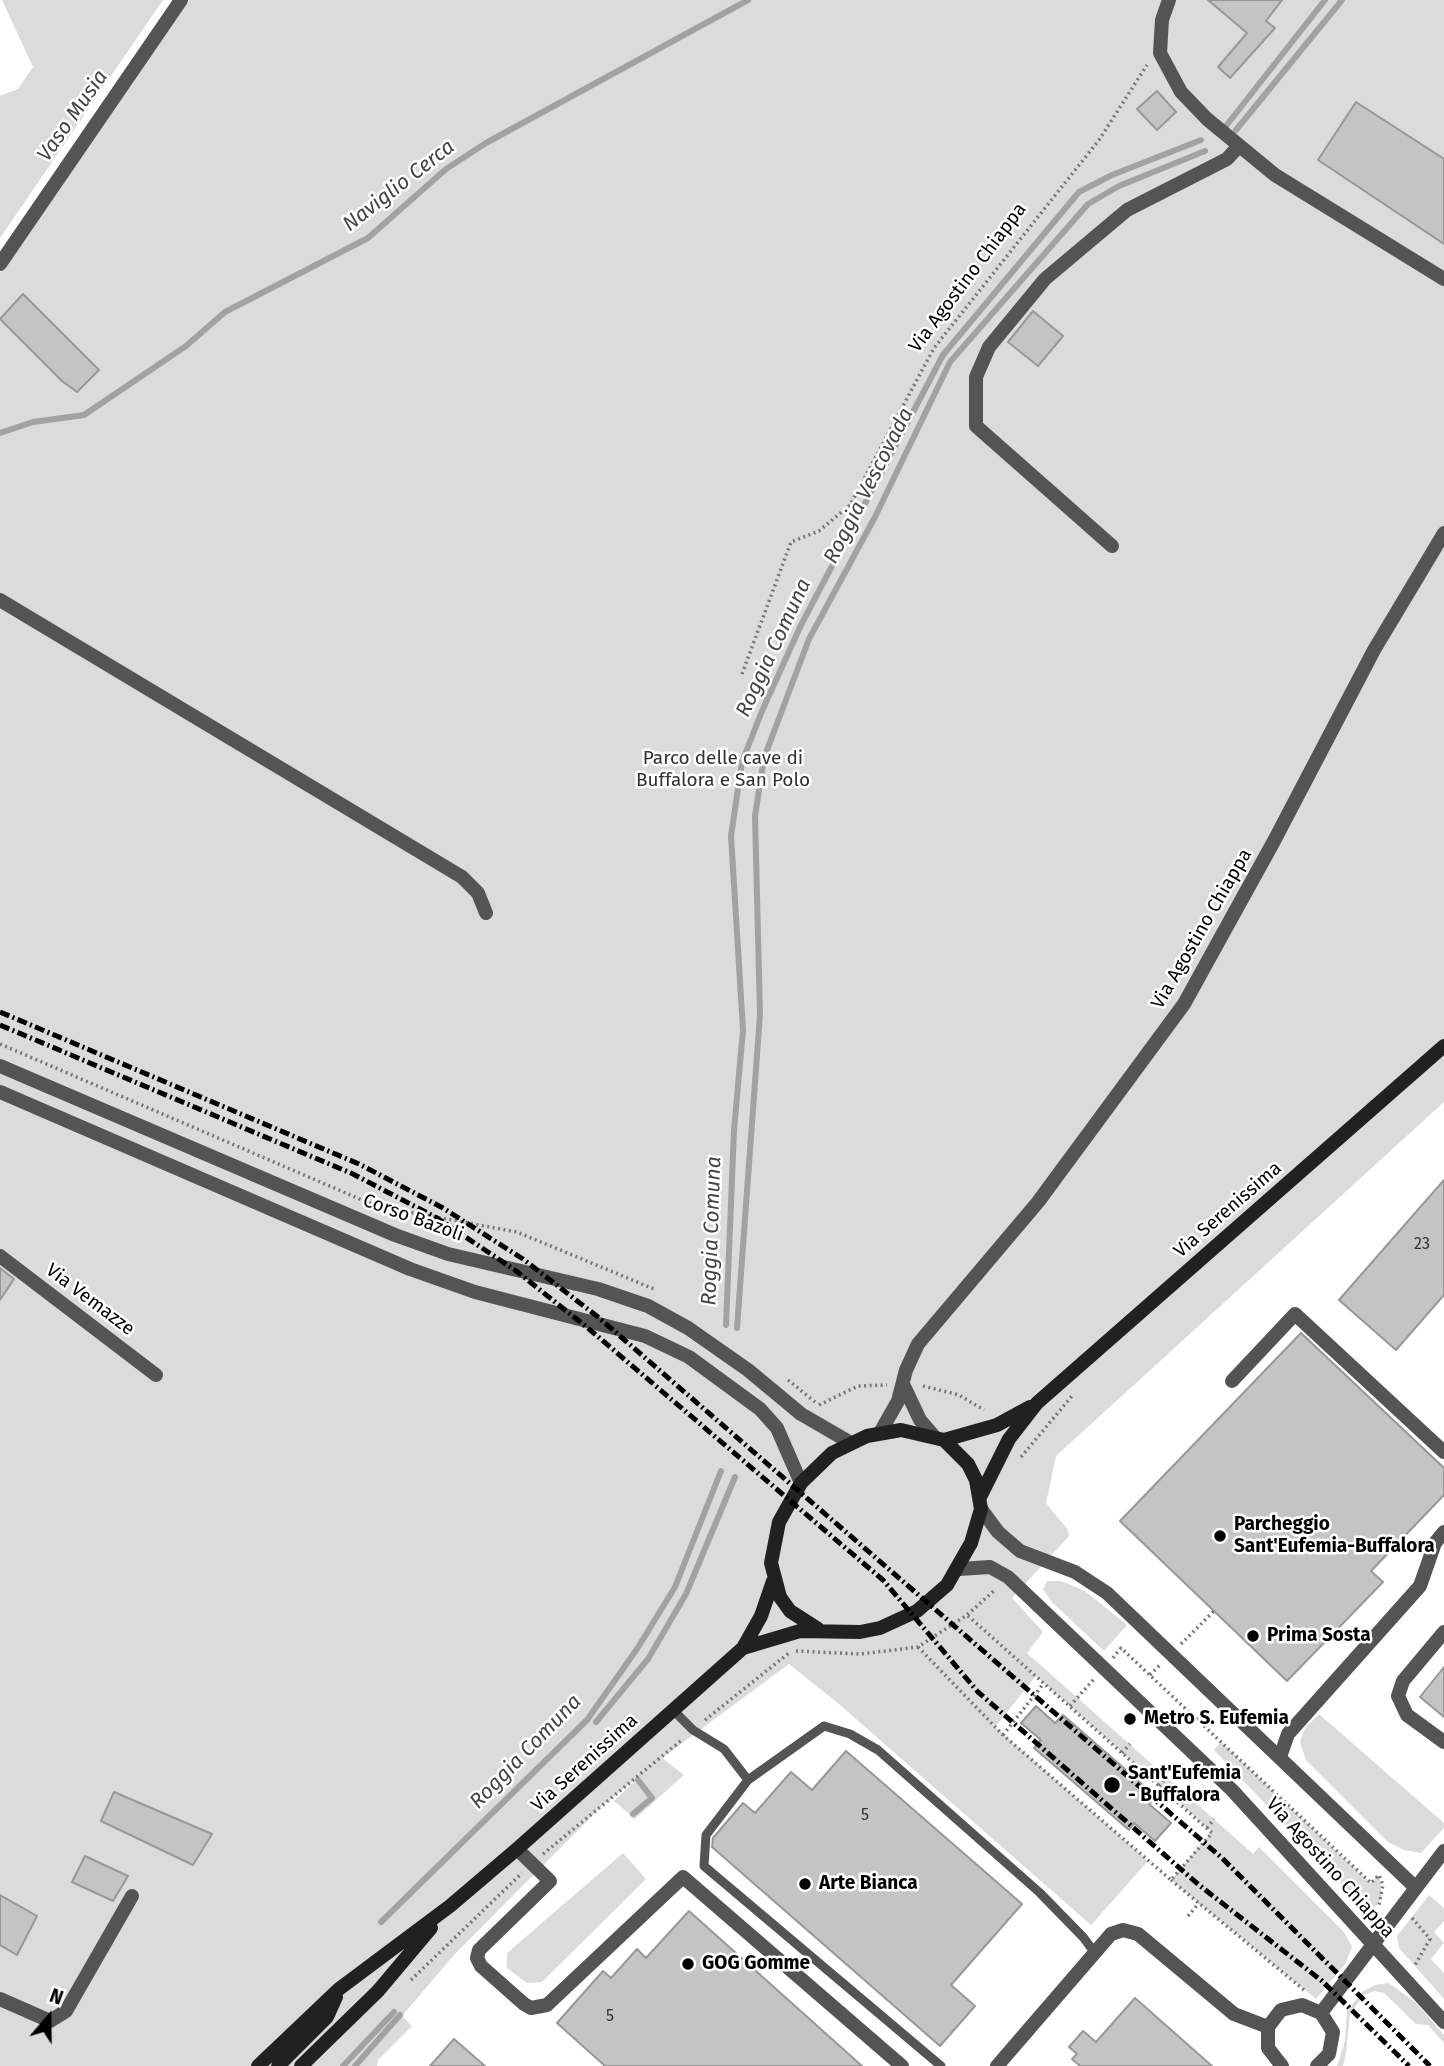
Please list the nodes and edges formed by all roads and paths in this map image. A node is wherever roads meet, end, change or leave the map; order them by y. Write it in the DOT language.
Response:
graph roads {
  1 [pos="181,0"];
  2 [pos="1169,0"];
  3 [pos="1160,53"];
  4 [pos="1238,147"];
  5 [pos="0,264"];
  6 [pos="1444,279"];
  7 [pos="1444,533"];
  8 [pos="1112,546"];
  9 [pos="0,600"];
  10 [pos="742,674"];
  11 [pos="486,912"];
  12 [pos="0,1045"];
  13 [pos="1444,1046"];
  14 [pos="0,1066"];
  15 [pos="0,1092"];
  16 [pos="0,1256"];
  17 [pos="665,1296"];
  18 [pos="780,1374"];
  19 [pos="156,1375"];
  20 [pos="1232,1381"];
  21 [pos="903,1384"];
  22 [pos="1037,1403"];
  23 [pos="819,1405"];
  24 [pos="985,1410"];
  25 [pos="802,1414"];
  26 [pos="881,1432"];
  27 [pos="939,1437"];
  28 [pos="850,1443"];
  29 [pos="1444,1452"];
  30 [pos="1023,1454"];
  31 [pos="1015,1465"];
  32 [pos="801,1483"];
  33 [pos="981,1503"];
  34 [pos="1444,1532"];
  35 [pos="959,1569"];
  36 [pos="774,1581"];
  37 [pos="1000,1585"];
  38 [pos="967,1615"];
  39 [pos="818,1629"];
  40 [pos="1444,1632"];
  41 [pos="918,1647"];
  42 [pos="743,1648"];
  43 [pos="1103,1669"];
  44 [pos="1044,1683"];
  45 [pos="1070,1706"];
  46 [pos="673,1710"];
  47 [pos="693,1730"];
  48 [pos="1003,1735"];
  49 [pos="1444,1742"];
  50 [pos="1130,1744"];
  51 [pos="1122,1753"];
  52 [pos="1280,1757"];
  53 [pos="1167,1777"];
  54 [pos="748,1780"];
  55 [pos="1159,1786"];
  56 [pos="1214,1819"];
  57 [pos="1207,1828"];
  58 [pos="517,1849"];
  59 [pos="1444,1851"];
  60 [pos="532,1863"];
  61 [pos="1171,1880"];
  62 [pos="1416,1888"];
  63 [pos="132,1896"];
  64 [pos="1199,1903"];
  65 [pos="1378,1905"];
  66 [pos="450,1906"];
  67 [pos="1188,1916"];
  68 [pos="1411,1917"];
  69 [pos="1373,1944"];
  70 [pos="1095,1953"];
  71 [pos="1421,1975"];
  72 [pos="402,1989"];
  73 [pos="340,1990"];
  74 [pos="1305,1990"];
  75 [pos="0,1999"];
  76 [pos="1321,2013"];
  77 [pos="1444,2022"];
  78 [pos="1268,2027"];
  79 [pos="258,2066"];
  80 [pos="278,2066"];
  81 [pos="301,2066"];
  82 [pos="902,2066"];
  83 [pos="941,2066"];
  84 [pos="998,2066"];
  85 [pos="1282,2066"];
  86 [pos="1317,2066"];
  1 -- 5 [label="street"];
  2 -- 3 [label="street"];
  3 -- 4 [label="street"];
  3 -- 10 [label="path, Via Agostino Chiappa"];
  4 -- 6 [label="street"];
  4 -- 8 [label="street"];
  7 -- 21 [label="street, Via Agostino Chiappa"];
  9 -- 11 [label="street"];
  12 -- 17 [label="path"];
  13 -- 22 [label="main road, Via Serenissima"];
  14 -- 25 [label="street, Corso Bazoli"];
  15 -- 32 [label="street"];
  16 -- 19 [label="street, Via Vemazze"];
  18 -- 23 [label="path"];
  20 -- 29 [label="street"];
  21 -- 23 [label="path"];
  21 -- 24 [label="path"];
  21 -- 26 [label="street, Via Agostino Chiappa"];
  21 -- 27 [label="street"];
  22 -- 27 [label="main road, Via Serenissima"];
  22 -- 33 [label="main road, Via Serenissima"];
  23 -- 25 [label="path"];
  25 -- 28 [label="street, Corso Bazoli"];
  26 -- 27 [label="main road, Via Serenissima"];
  26 -- 28 [label="main road, Via Serenissima"];
  27 -- 33 [label="main road"];
  28 -- 32 [label="main road, Via Serenissima"];
  30 -- 31 [label="path"];
  32 -- 36 [label="main road, Via Serenissima"];
  33 -- 35 [label="main road, Via Serenissima"];
  33 -- 52 [label="street, Via Agostino Chiappa"];
  34 -- 52 [label="street"];
  35 -- 39 [label="main road, Via Serenissima"];
  35 -- 43 [label="street, Via Agostino Chiappa"];
  36 -- 39 [label="main road, Via Serenissima"];
  36 -- 42 [label="main road, Via Serenissima"];
  37 -- 38 [label="path"];
  38 -- 41 [label="path"];
  38 -- 44 [label="path"];
  39 -- 42 [label="main road, Via Serenissima"];
  40 -- 49 [label="street"];
  41 -- 47 [label="path"];
  41 -- 48 [label="path"];
  42 -- 46 [label="main road, Via Serenissima"];
  43 -- 45 [label="path"];
  43 -- 65 [label="path"];
  43 -- 69 [label="street, Via Agostino Chiappa"];
  44 -- 45 [label="path"];
  44 -- 48 [label="path"];
  45 -- 51 [label="path"];
  46 -- 47 [label="lane"];
  46 -- 58 [label="main road, Via Serenissima"];
  47 -- 54 [label="lane"];
  47 -- 60 [label="path"];
  48 -- 61 [label="path"];
  50 -- 51 [label="path"];
  51 -- 55 [label="path"];
  52 -- 62 [label="street, Via Agostino Chiappa"];
  53 -- 55 [label="path"];
  54 -- 70 [label="lane"];
  54 -- 83 [label="lane"];
  55 -- 57 [label="path"];
  56 -- 57 [label="path"];
  57 -- 61 [label="path"];
  58 -- 60 [label="street"];
  58 -- 66 [label="main road, Via Serenissima"];
  59 -- 62 [label="street"];
  60 -- 72 [label="path"];
  60 -- 82 [label="street"];
  61 -- 64 [label="path"];
  62 -- 69 [label="street"];
  63 -- 75 [label="street"];
  64 -- 67 [label="path"];
  64 -- 74 [label="path"];
  66 -- 73 [label="main road, Via Serenissima"];
  66 -- 81 [label="main road, Via Serenissima"];
  68 -- 71 [label="path"];
  69 -- 76 [label="street"];
  69 -- 77 [label="street, Via Agostino Chiappa"];
  70 -- 78 [label="street"];
  70 -- 84 [label="street"];
  73 -- 79 [label="main road, Via Serenissima"];
  73 -- 80 [label="main road"];
  76 -- 78 [label="street"];
  76 -- 86 [label="street"];
  78 -- 85 [label="street"];
}
